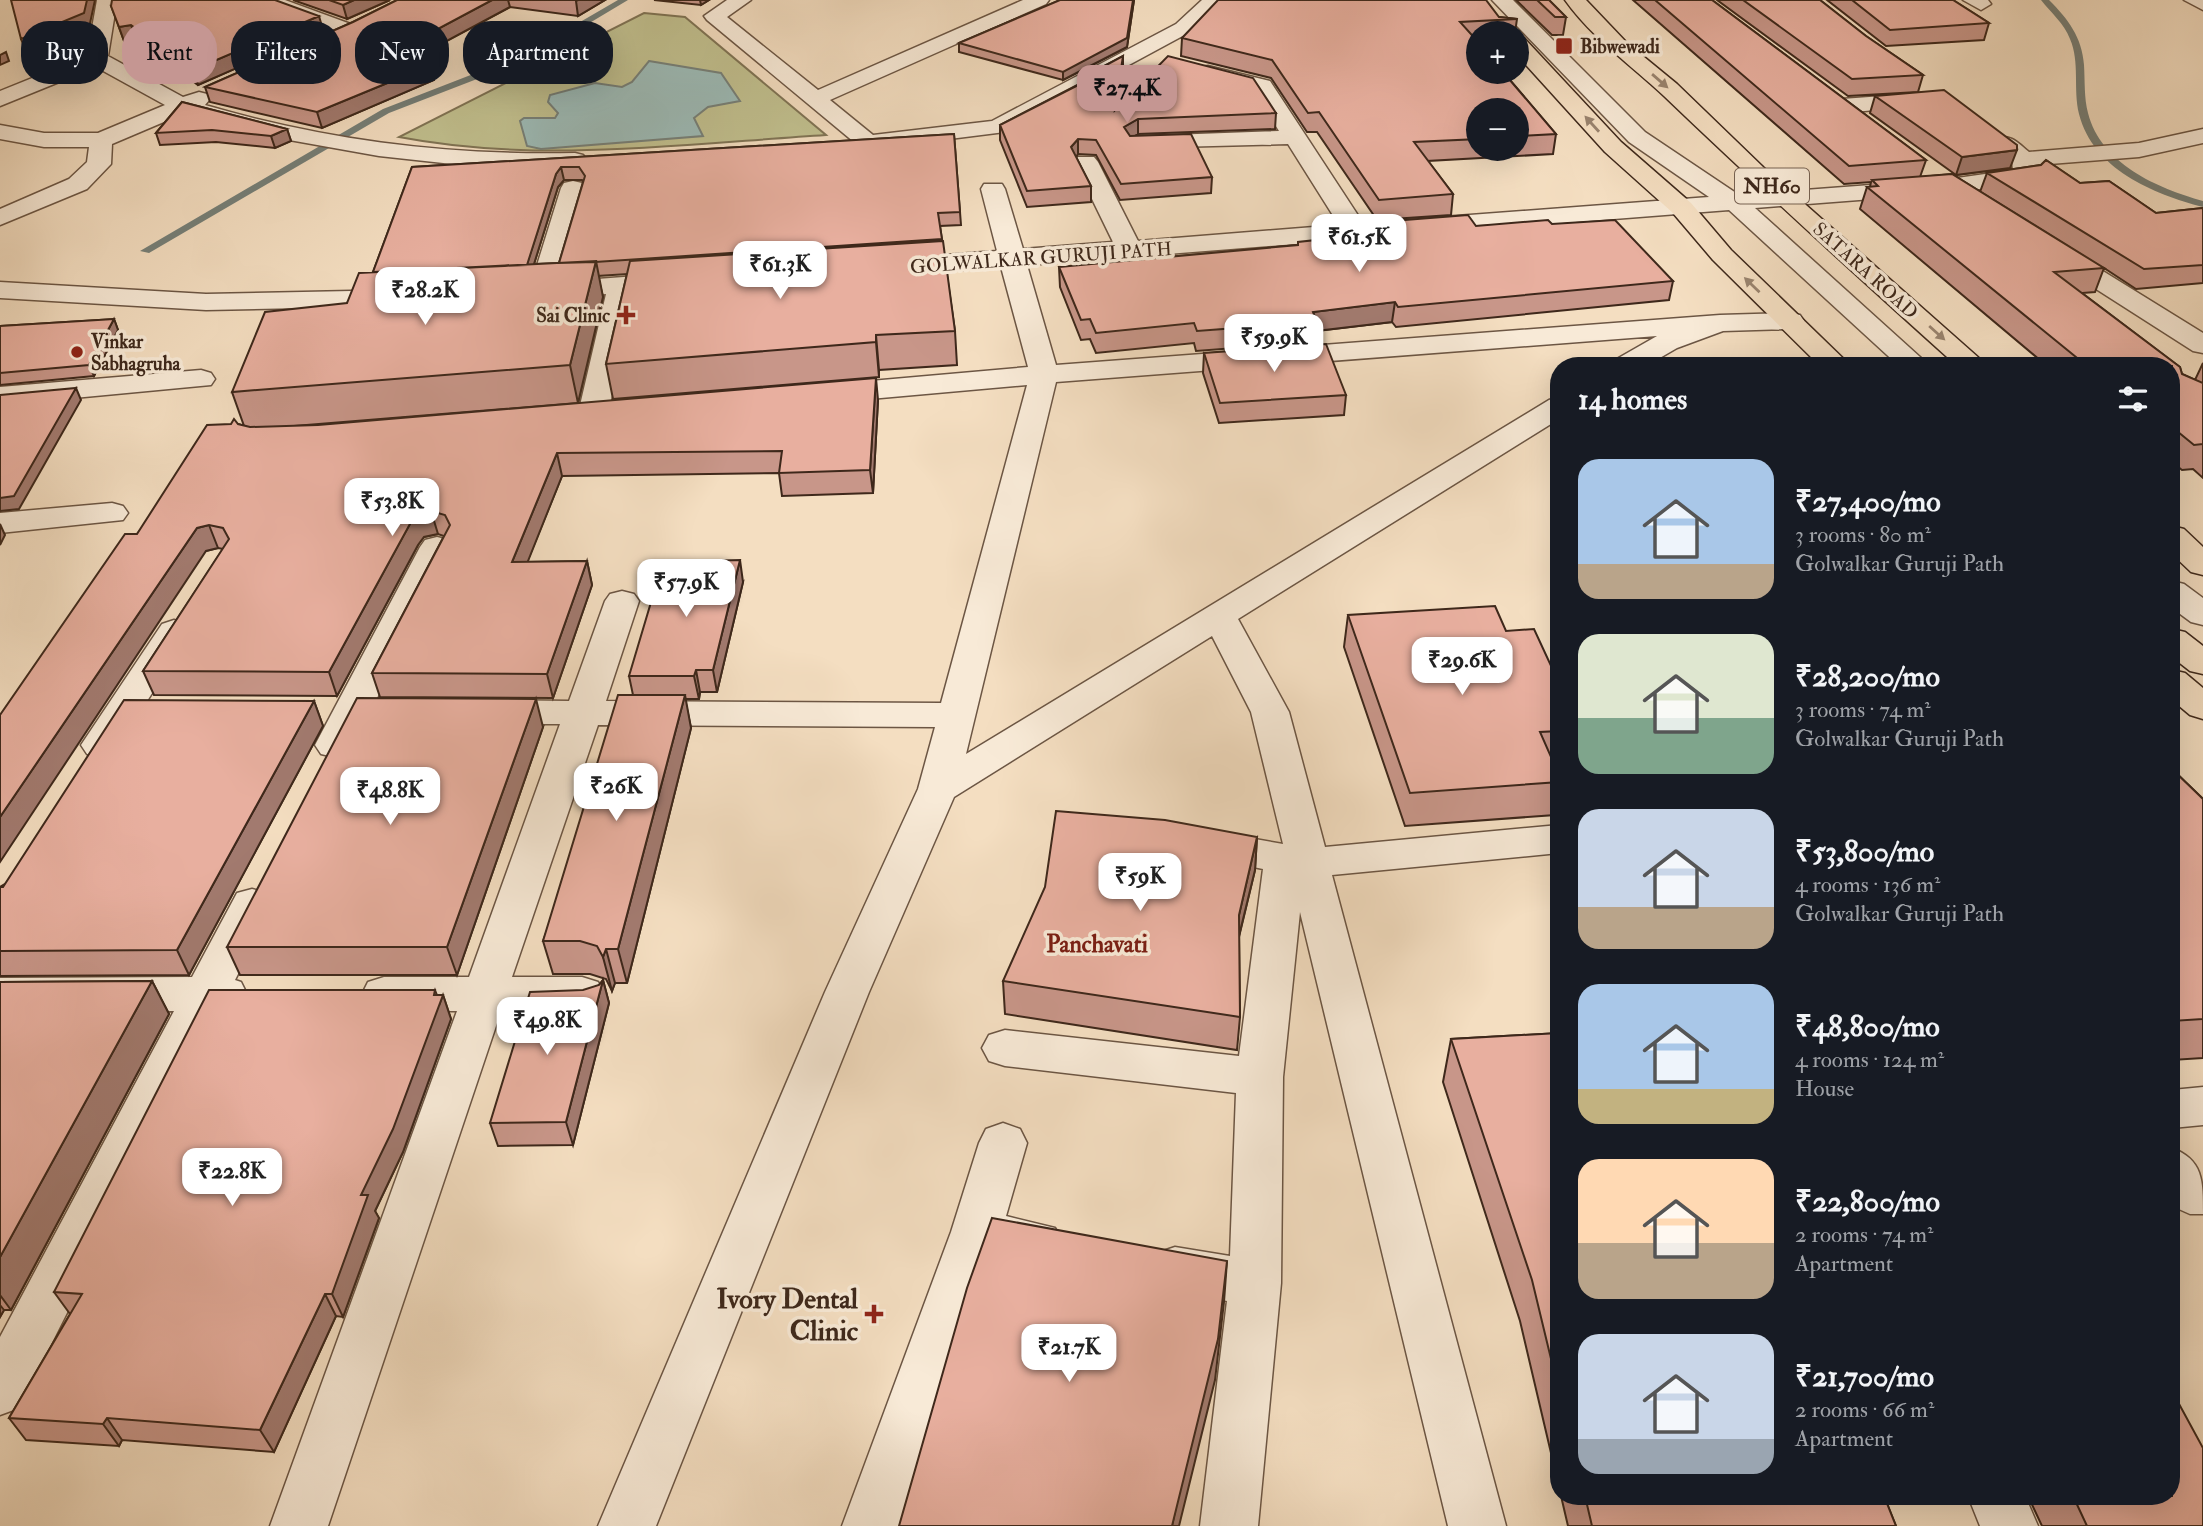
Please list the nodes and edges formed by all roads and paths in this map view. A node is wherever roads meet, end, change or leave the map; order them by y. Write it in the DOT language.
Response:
graph roads {
  1 [pos="107,0"];
  2 [pos="266,0"];
  3 [pos="741,0"];
  4 [pos="1039,0"];
  5 [pos="1213,0"];
  6 [pos="1480,0"];
  7 [pos="1502,0"];
  8 [pos="1575,0"];
  9 [pos="2194,0"];
  10 [pos="2203,4"];
  11 [pos="370,20"];
  12 [pos="103,21"];
  13 [pos="1498,21"];
  14 [pos="349,30"];
  15 [pos="341,33"];
  16 [pos="1135,53"];
  17 [pos="1529,55"];
  18 [pos="108,65"];
  19 [pos="36,84"];
  20 [pos="222,88"];
  21 [pos="1820,90"];
  22 [pos="817,98"];
  23 [pos="1944,98"];
  24 [pos="0,99"];
  25 [pos="184,105"];
  26 [pos="1842,106"];
  27 [pos="1647,117"];
  28 [pos="1864,122"];
  29 [pos="1984,128"];
  30 [pos="0,132"];
  31 [pos="2203,136"];
  32 [pos="1295,137"];
  33 [pos="101,140"];
  34 [pos="868,142"];
  35 [pos="841,144"];
  36 [pos="1138,144"];
  37 [pos="593,159"];
  38 [pos="2024,159"];
  39 [pos="1086,162"];
  40 [pos="1679,164"];
  41 [pos="1928,170"];
  42 [pos="1950,186"];
  43 [pos="573,188"];
  44 [pos="993,189"];
  45 [pos="1788,200"];
  46 [pos="1736,204"];
  47 [pos="1682,208"];
  48 [pos="1984,208"];
  49 [pos="0,218"];
  50 [pos="1357,233"];
  51 [pos="2030,237"];
  52 [pos="1130,250"];
  53 [pos="1014,260"];
  54 [pos="866,269"];
  55 [pos="703,279"];
  56 [pos="622,284"];
  57 [pos="0,290"];
  58 [pos="426,297"];
  59 [pos="1790,321"];
  60 [pos="1720,323"];
  61 [pos="2198,349"];
  62 [pos="1641,357"];
  63 [pos="1828,357"];
  64 [pos="1906,357"];
  65 [pos="1965,357"];
  66 [pos="1044,374"];
  67 [pos="201,379"];
  68 [pos="0,396"];
  69 [pos="796,397"];
  70 [pos="1550,412"];
  71 [pos="594,414"];
  72 [pos="112,513"];
  73 [pos="2180,518"];
  74 [pos="0,523"];
  75 [pos="2203,531"];
  76 [pos="2180,543"];
  77 [pos="438,547"];
  78 [pos="2203,565"];
  79 [pos="2180,597"];
  80 [pos="622,601"];
  81 [pos="189,607"];
  82 [pos="2203,615"];
  83 [pos="1219,616"];
  84 [pos="2180,646"];
  85 [pos="2203,663"];
  86 [pos="2180,688"];
  87 [pos="2203,707"];
  88 [pos="122,710"];
  89 [pos="163,710"];
  90 [pos="461,712"];
  91 [pos="584,713"];
  92 [pos="957,715"];
  93 [pos="79,777"];
  94 [pos="313,785"];
  95 [pos="938,789"];
  96 [pos="1169,838"];
  97 [pos="1550,840"];
  98 [pos="1297,860"];
  99 [pos="269,871"];
  100 [pos="205,994"];
  101 [pos="259,994"];
  102 [pos="339,994"];
  103 [pos="485,994"];
  104 [pos="589,994"];
  105 [pos="0,995"];
  106 [pos="1005,1048"];
  107 [pos="1260,1077"];
  108 [pos="2203,1106"];
  109 [pos="2180,1108"];
  110 [pos="1003,1143"];
  111 [pos="2180,1180"];
  112 [pos="2203,1193"];
  113 [pos="976,1232"];
  114 [pos="1082,1252"];
  115 [pos="1135,1261"];
  116 [pos="1255,1283"];
  117 [pos="0,1390"];
  118 [pos="2000,1505"];
  119 [pos="299,1526"];
  120 [pos="627,1526"];
  121 [pos="871,1526"];
  122 [pos="1229,1526"];
  123 [pos="1476,1526"];
  124 [pos="2009,1526"];
  1 -- 12 [label="street"];
  2 -- 14 [label="street"];
  3 -- 22 [label="street"];
  4 -- 22 [label="street"];
  5 -- 16 [label="street"];
  6 -- 13 [label="highway"];
  7 -- 40 [label="street"];
  8 -- 45 [label="highway, SATARA ROAD / NH60, one-way"];
  9 -- 10 [label="street"];
  11 -- 14 [label="street"];
  14 -- 15 [label="street"];
  16 -- 32 [label="street"];
  16 -- 34 [label="street"];
  47 -- 17 [label="highway, one-way"];
  18 -- 25 [label="street"];
  19 -- 24 [label="street"];
  20 -- 25 [label="street"];
  21 -- 26 [label="street"];
  22 -- 34 [label="street"];
  23 -- 26 [label="street"];
  25 -- 33 [label="street"];
  25 -- 37 [label="street"];
  26 -- 28 [label="street"];
  27 -- 40 [label="street"];
  29 -- 38 [label="street"];
  30 -- 33 [label="street"];
  31 -- 38 [label="street"];
  32 -- 36 [label="street"];
  32 -- 50 [label="street"];
  33 -- 49 [label="street"];
  34 -- 35 [label="street"];
  38 -- 42 [label="street, GOLWALKAR GURUJI PATH"];
  39 -- 52 [label="street"];
  40 -- 46 [label="street"];
  41 -- 42 [label="street"];
  42 -- 45 [label="street, GOLWALKAR GURUJI PATH"];
  42 -- 48 [label="street"];
  43 -- 56 [label="street"];
  44 -- 53 [label="street"];
  45 -- 46 [label="street, GOLWALKAR GURUJI PATH"];
  45 -- 65 [label="highway, SATARA ROAD / NH60, one-way"];
  46 -- 47 [label="street, GOLWALKAR GURUJI PATH"];
  46 -- 64 [label="street"];
  47 -- 50 [label="street, GOLWALKAR GURUJI PATH"];
  59 -- 47 [label="highway, one-way"];
  50 -- 52 [label="street, GOLWALKAR GURUJI PATH"];
  51 -- 61 [label="street"];
  52 -- 53 [label="street, GOLWALKAR GURUJI PATH"];
  53 -- 54 [label="street, GOLWALKAR GURUJI PATH"];
  53 -- 66 [label="street"];
  55 -- 56 [label="street"];
  56 -- 71 [label="street"];
  57 -- 58 [label="street"];
  59 -- 60 [label="street"];
  59 -- 63 [label="highway"];
  60 -- 62 [label="street"];
  60 -- 66 [label="street"];
  66 -- 69 [label="street"];
  66 -- 92 [label="street"];
  67 -- 68 [label="street"];
  70 -- 83 [label="street"];
  72 -- 74 [label="street"];
  73 -- 75 [label="highway"];
  76 -- 78 [label="highway"];
  77 -- 94 [label="street"];
  79 -- 82 [label="street"];
  80 -- 91 [label="street"];
  81 -- 88 [label="street"];
  83 -- 95 [label="street"];
  83 -- 98 [label="street"];
  84 -- 85 [label="highway"];
  86 -- 87 [label="highway"];
  88 -- 89 [label="street"];
  88 -- 93 [label="street"];
  90 -- 91 [label="street"];
  91 -- 92 [label="street"];
  91 -- 103 [label="street"];
  92 -- 95 [label="street"];
  95 -- 120 [label="street"];
  96 -- 98 [label="street"];
  97 -- 98 [label="street"];
  98 -- 107 [label="street"];
  98 -- 123 [label="street"];
  99 -- 100 [label="street"];
  100 -- 101 [label="street"];
  100 -- 105 [label="street"];
  100 -- 117 [label="street"];
  102 -- 103 [label="street"];
  103 -- 104 [label="street"];
  103 -- 119 [label="street"];
  106 -- 107 [label="street"];
  107 -- 116 [label="street"];
  108 -- 109 [label="street"];
  110 -- 113 [label="street"];
  111 -- 112 [label="street"];
  113 -- 114 [label="street"];
  113 -- 121 [label="street"];
  115 -- 116 [label="street"];
  116 -- 122 [label="street"];
  118 -- 124 [label="street"];
}
